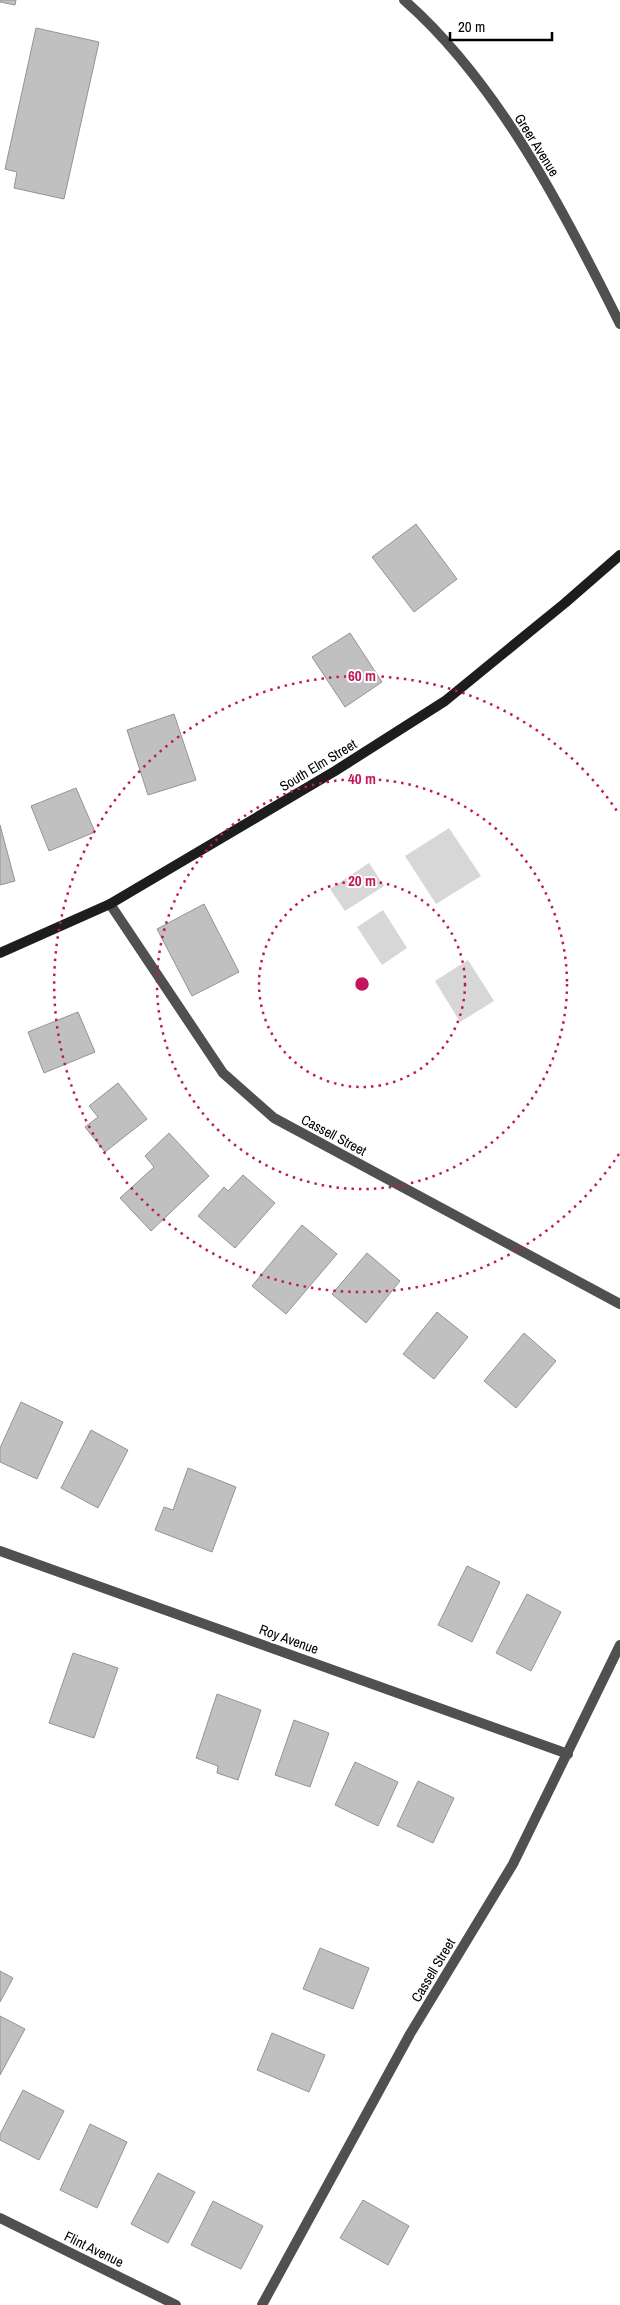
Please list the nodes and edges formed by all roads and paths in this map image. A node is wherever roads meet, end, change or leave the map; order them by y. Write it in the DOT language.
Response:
graph roads {
  1 [pos="404,0"];
  2 [pos="620,324"];
  3 [pos="620,555"];
  4 [pos="110,904"];
  5 [pos="0,953"];
  6 [pos="620,1304"];
  7 [pos="0,1551"];
  8 [pos="620,1645"];
  9 [pos="568,1754"];
  10 [pos="0,2218"];
  11 [pos="176,2305"];
  12 [pos="262,2305"];
  1 -- 2 [label="street, Greer Avenue"];
  3 -- 4 [label="street, South Elm Street"];
  4 -- 5 [label="street, South Elm Street"];
  4 -- 6 [label="street, Cassell Street"];
  7 -- 9 [label="street, Roy Avenue"];
  8 -- 9 [label="street, Cassell Street"];
  9 -- 12 [label="street, Cassell Street"];
  10 -- 11 [label="street, Flint Avenue"];
}
